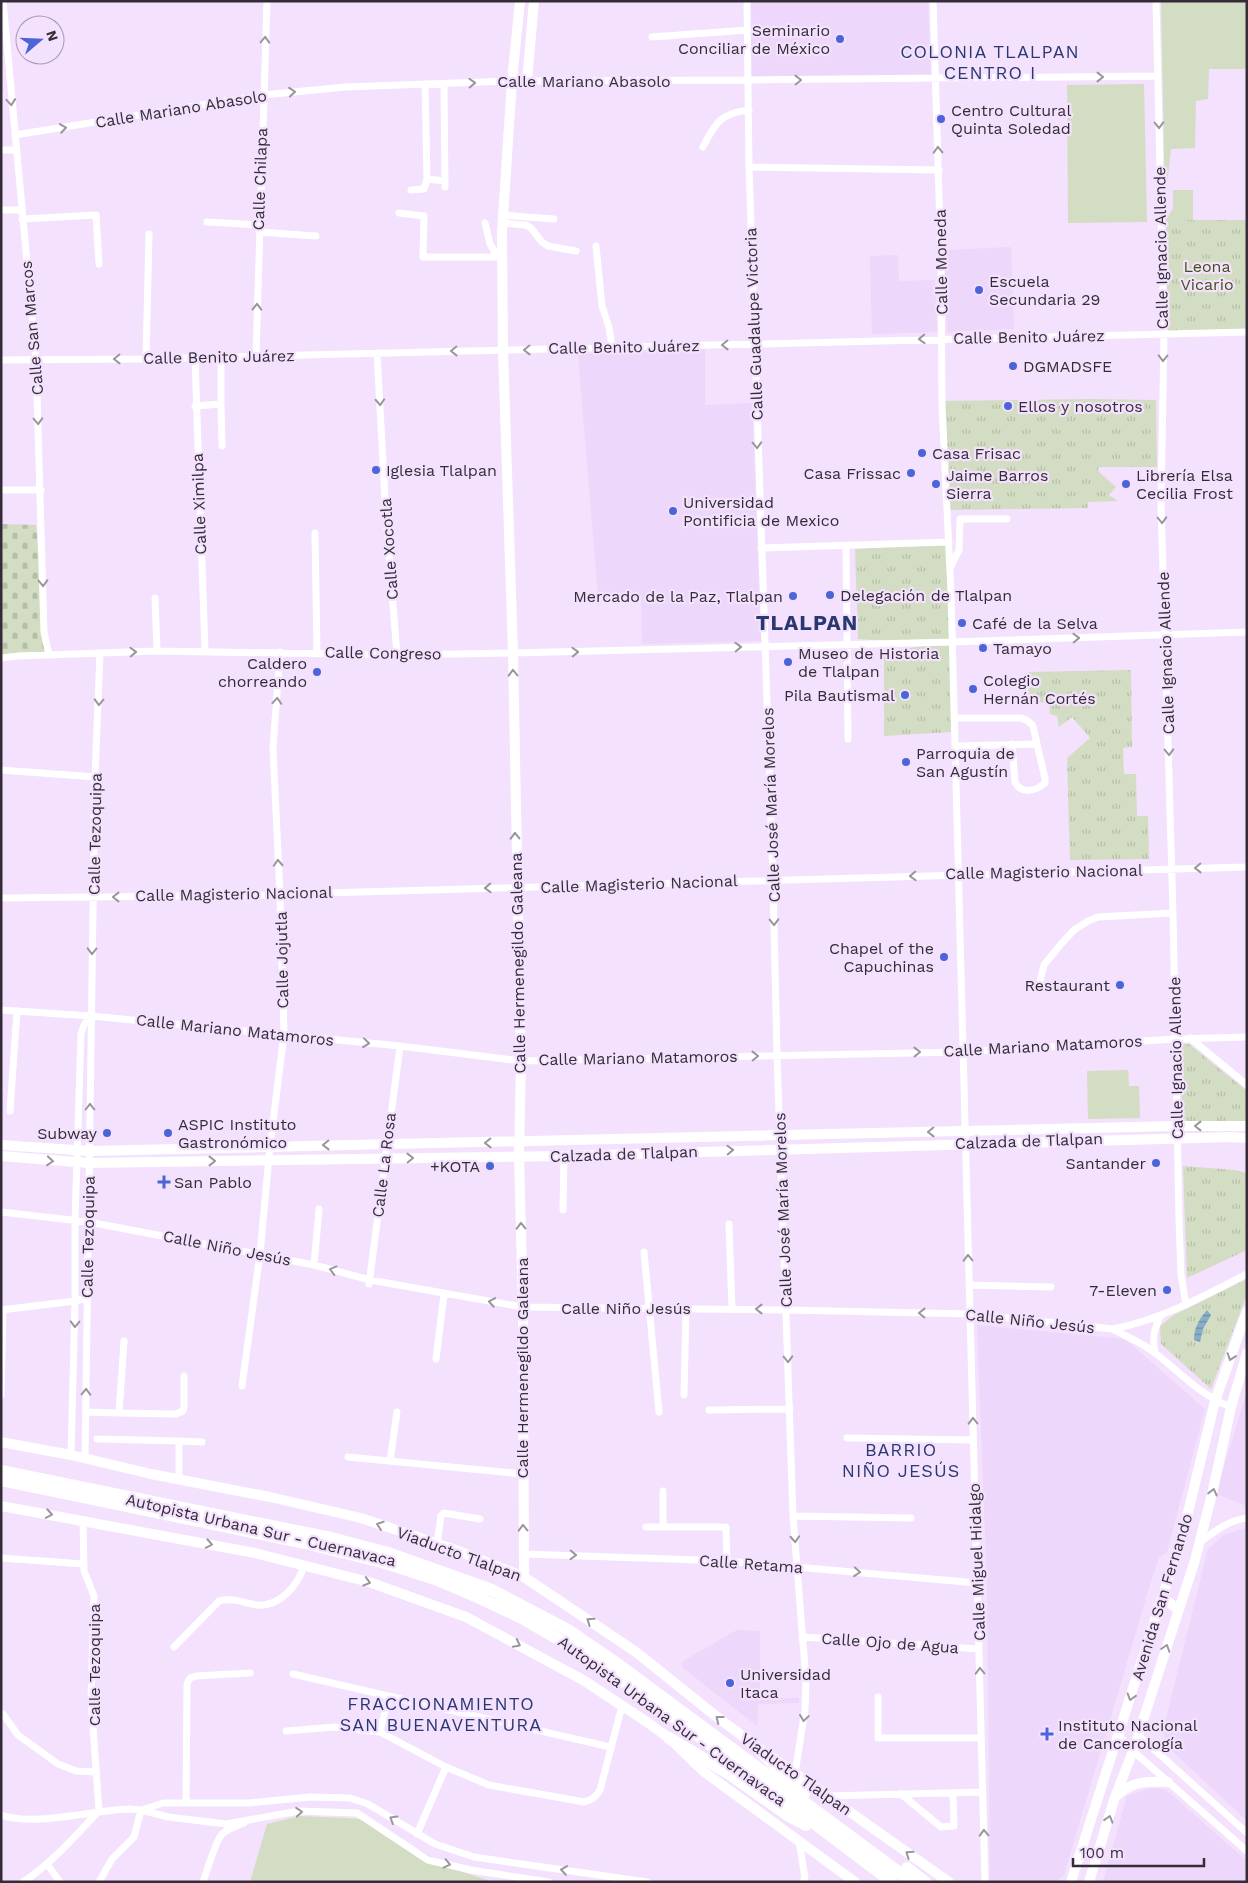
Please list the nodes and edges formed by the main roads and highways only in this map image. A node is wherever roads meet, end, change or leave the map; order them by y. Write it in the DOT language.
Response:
graph roads {
  1 [pos="520,2"];
  2 [pos="534,2"];
  3 [pos="517,25"];
  4 [pos="532,26"];
  5 [pos="512,81"];
  6 [pos="1247,1126"];
  7 [pos="1247,1138"];
  8 [pos="520,1142"];
  9 [pos="1,1145"];
  10 [pos="1,1156"];
  11 [pos="520,1157"];
  12 [pos="1247,1310"];
  13 [pos="1247,1353"];
  14 [pos="1209,1427"];
  15 [pos="1227,1427"];
  16 [pos="1,1442"];
  17 [pos="1,1472"];
  18 [pos="1,1480"];
  19 [pos="1,1484"];
  20 [pos="1,1506"];
  21 [pos="524,1577"];
  22 [pos="1162,1598"];
  23 [pos="1179,1610"];
  24 [pos="669,1738"];
  25 [pos="754,1745"];
  26 [pos="1168,1782"];
  27 [pos="1115,1797"];
  28 [pos="838,1828"];
  29 [pos="826,1834"];
  30 [pos="858,1860"];
  31 [pos="909,1878"];
  32 [pos="856,1882"];
  33 [pos="880,1882"];
  34 [pos="887,1882"];
  35 [pos="892,1882"];
  36 [pos="925,1882"];
  37 [pos="949,1882"];
  38 [pos="1071,1882"];
  39 [pos="1089,1882"];
  1 -- 2 [label="main road"];
  1 -- 3 [label="main road, Calle Hermenegildo Galeana"];
  2 -- 4 [label="main road"];
  3 -- 4 [label="main road"];
  3 -- 5 [label="main road, Calle Hermenegildo Galeana"];
  4 -- 5 [label="main road, Calle Mariano Abasolo"];
  8 -- 5 [label="main road, Calle Hermenegildo Galeana, one-way"];
  6 -- 8 [label="main road, Calzada de Tlalpan, one-way"];
  11 -- 7 [label="main road, Calzada de Tlalpan, one-way"];
  8 -- 9 [label="main road, Calzada de Tlalpan, one-way"];
  8 -- 11 [label="main road, Calle Hermenegildo Galeana"];
  10 -- 11 [label="main road, Calzada de Tlalpan, one-way"];
  21 -- 11 [label="main road, Calle Hermenegildo Galeana, one-way"];
  12 -- 14 [label="main road, Avenida San Fernando, one-way"];
  13 -- 15 [label="main road, Avenida San Fernando"];
  14 -- 15 [label="main road"];
  14 -- 22 [label="main road, Avenida San Fernando"];
  23 -- 15 [label="main road, Avenida San Fernando, one-way"];
  21 -- 16 [label="main road, Viaducto Tlalpan, one-way"];
  17 -- 28 [label="highway, Viaducto Tlalpan"];
  17 -- 31 [label="highway, Autopista Urbana Sur - Cuernavaca"];
  18 -- 35 [label="highway, Autopista Urbana Sur - Cuernavaca"];
  19 -- 29 [label="highway, Viaducto Tlalpan"];
  20 -- 24 [label="main road, one-way"];
  25 -- 21 [label="main road, Viaducto Tlalpan, one-way"];
  22 -- 23 [label="main road"];
  22 -- 38 [label="main road, Avenida San Fernando, one-way"];
  27 -- 23 [label="main road, Avenida San Fernando, one-way"];
  24 -- 29 [label="highway"];
  24 -- 32 [label="main road"];
  25 -- 28 [label="highway"];
  37 -- 25 [label="main road, Viaducto Tlalpan, one-way"];
  26 -- 27 [label="main road"];
  39 -- 27 [label="main road, Avenida San Fernando, one-way"];
  28 -- 31 [label="highway, Viaducto Tlalpan"];
  29 -- 30 [label="highway, Viaducto Tlalpan"];
  30 -- 33 [label="highway"];
  30 -- 34 [label="highway, Viaducto Tlalpan"];
  31 -- 36 [label="highway"];
}
